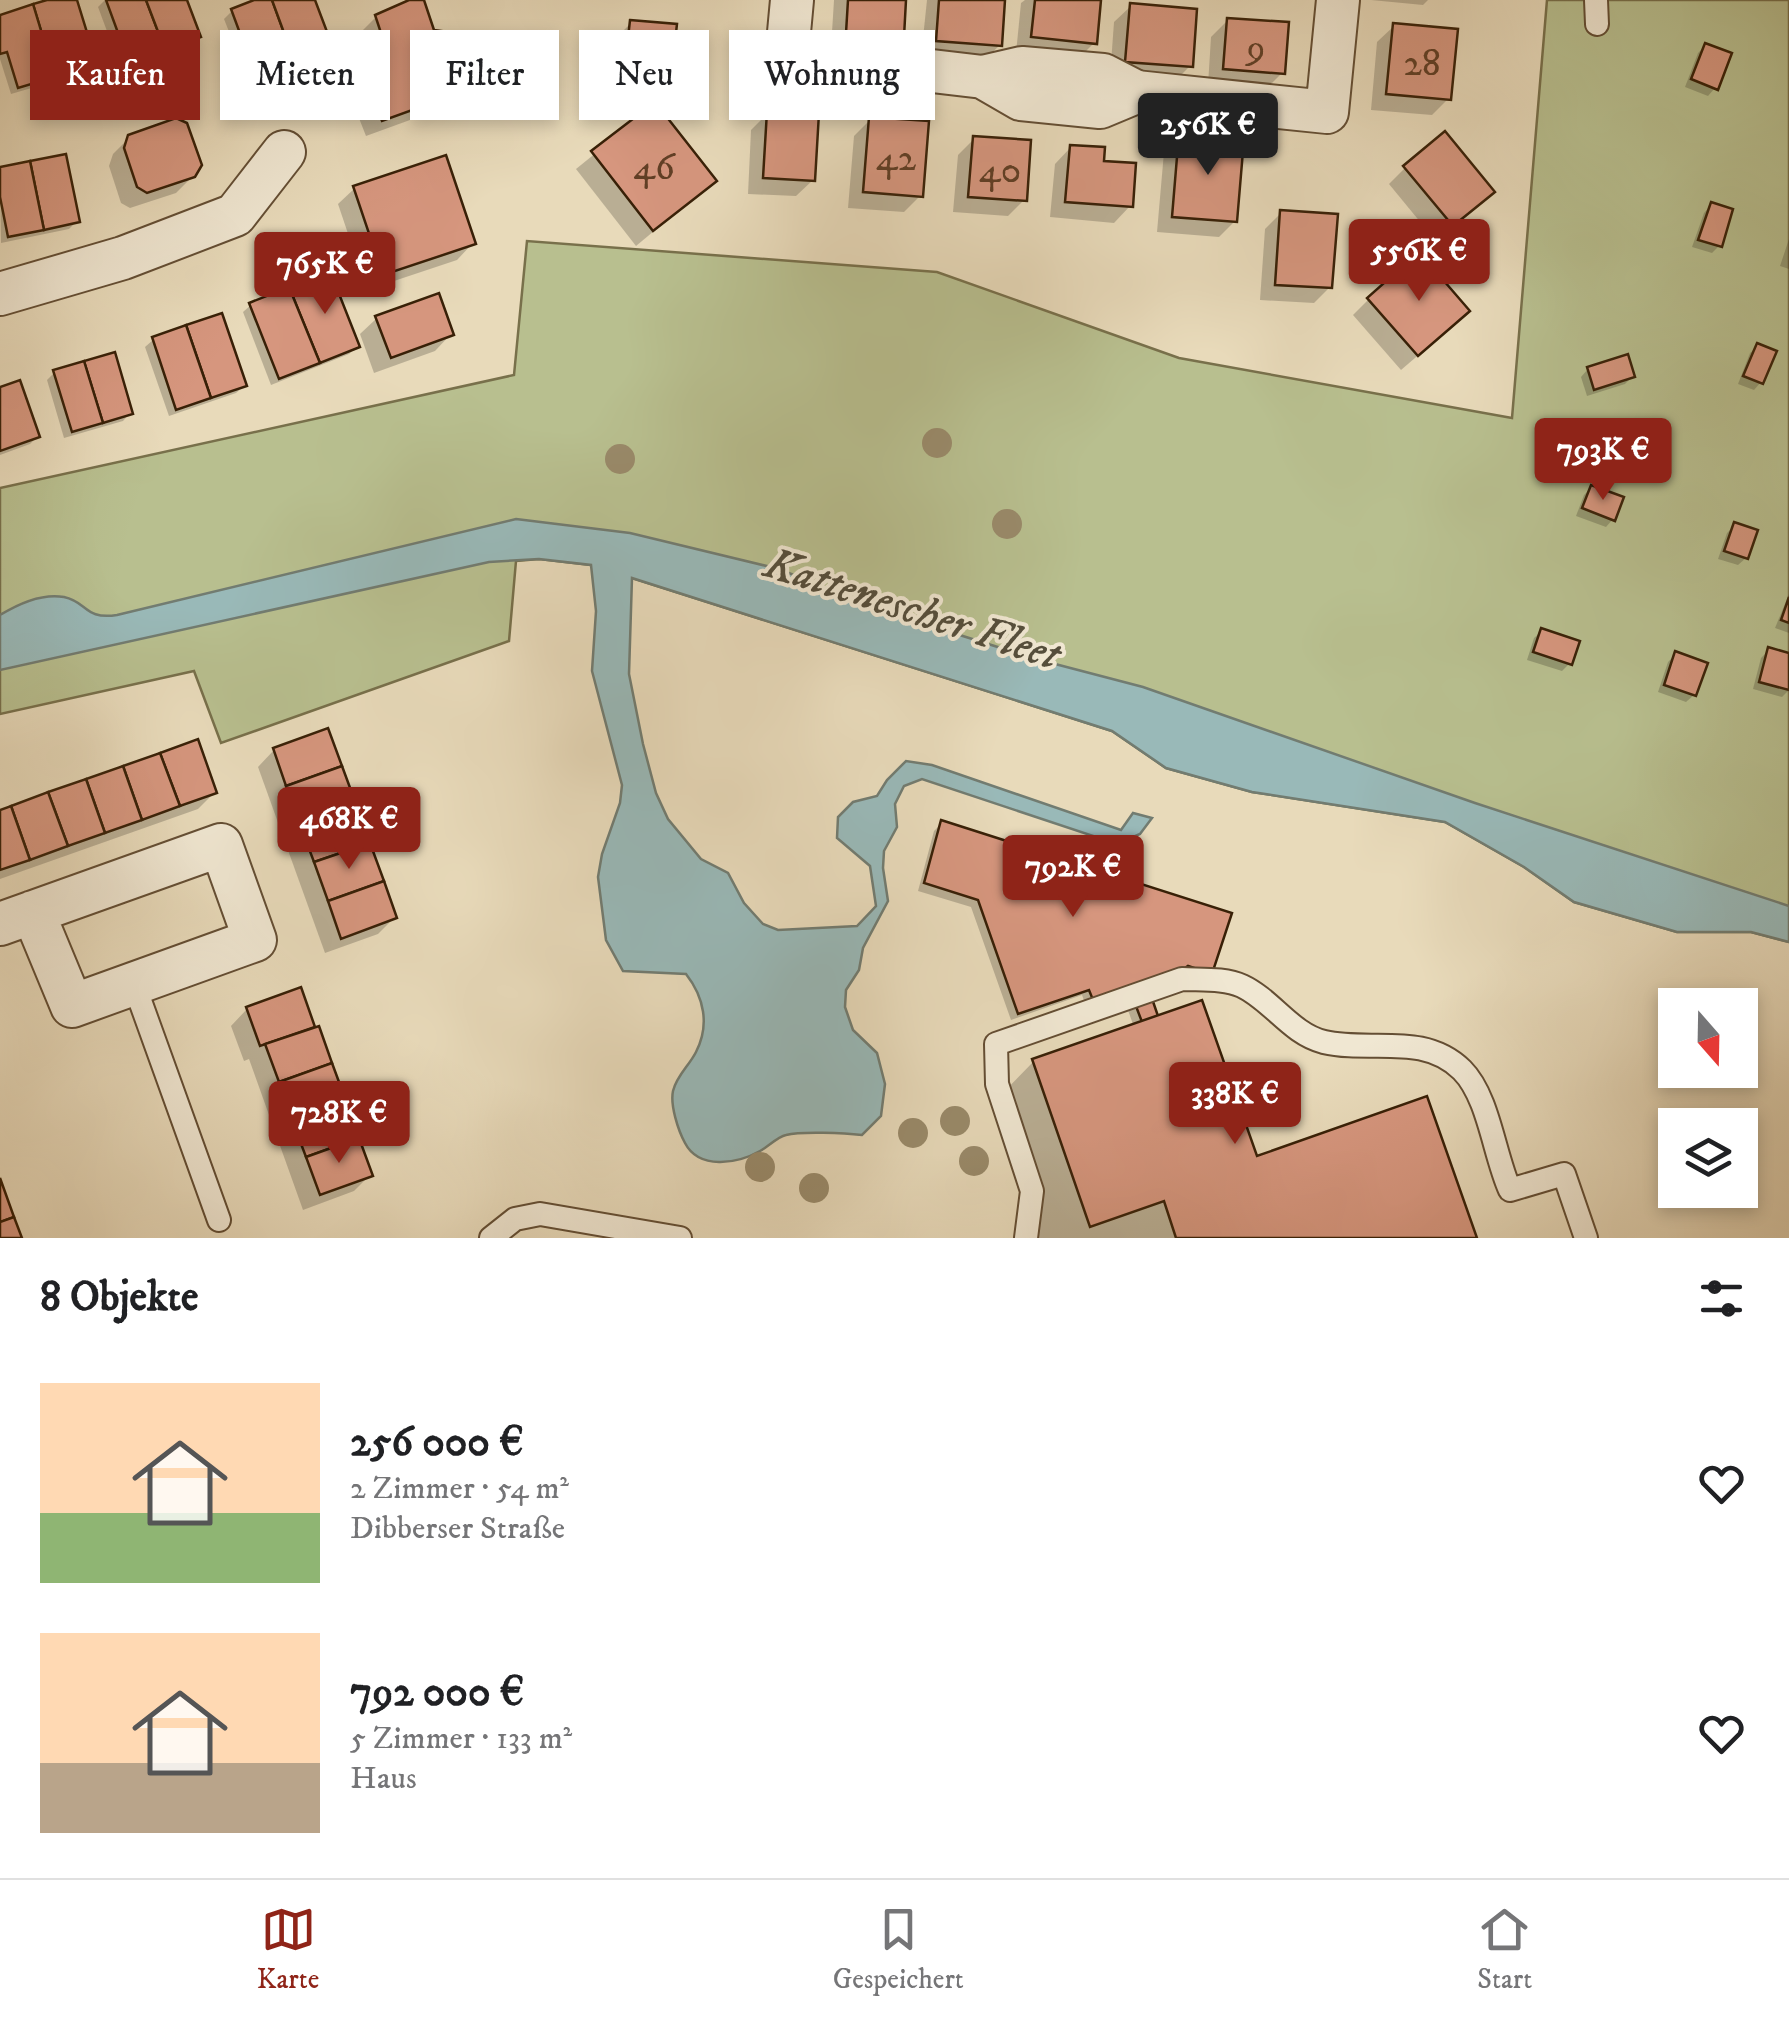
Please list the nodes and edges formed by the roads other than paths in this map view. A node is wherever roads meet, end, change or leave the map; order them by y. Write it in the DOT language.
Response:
graph roads {
  1 [pos="792,0"];
  2 [pos="1338,0"];
  3 [pos="1596,0"];
  4 [pos="1597,24"];
  5 [pos="284,152"];
  6 [pos="0,294"];
  7 [pos="16,918"];
  8 [pos="134,984"];
  9 [pos="219,1220"];
  10 [pos="491,1238"];
  11 [pos="680,1238"];
  12 [pos="1026,1238"];
  13 [pos="1586,1238"];
  1 -- 2 [label="street"];
  3 -- 4 [label="lane"];
  5 -- 6 [label="street"];
  7 -- 8 [label="street"];
  7 -- 8 [label="street"];
  8 -- 9 [label="lane"];
  10 -- 11 [label="lane"];
  12 -- 13 [label="lane"];
}
